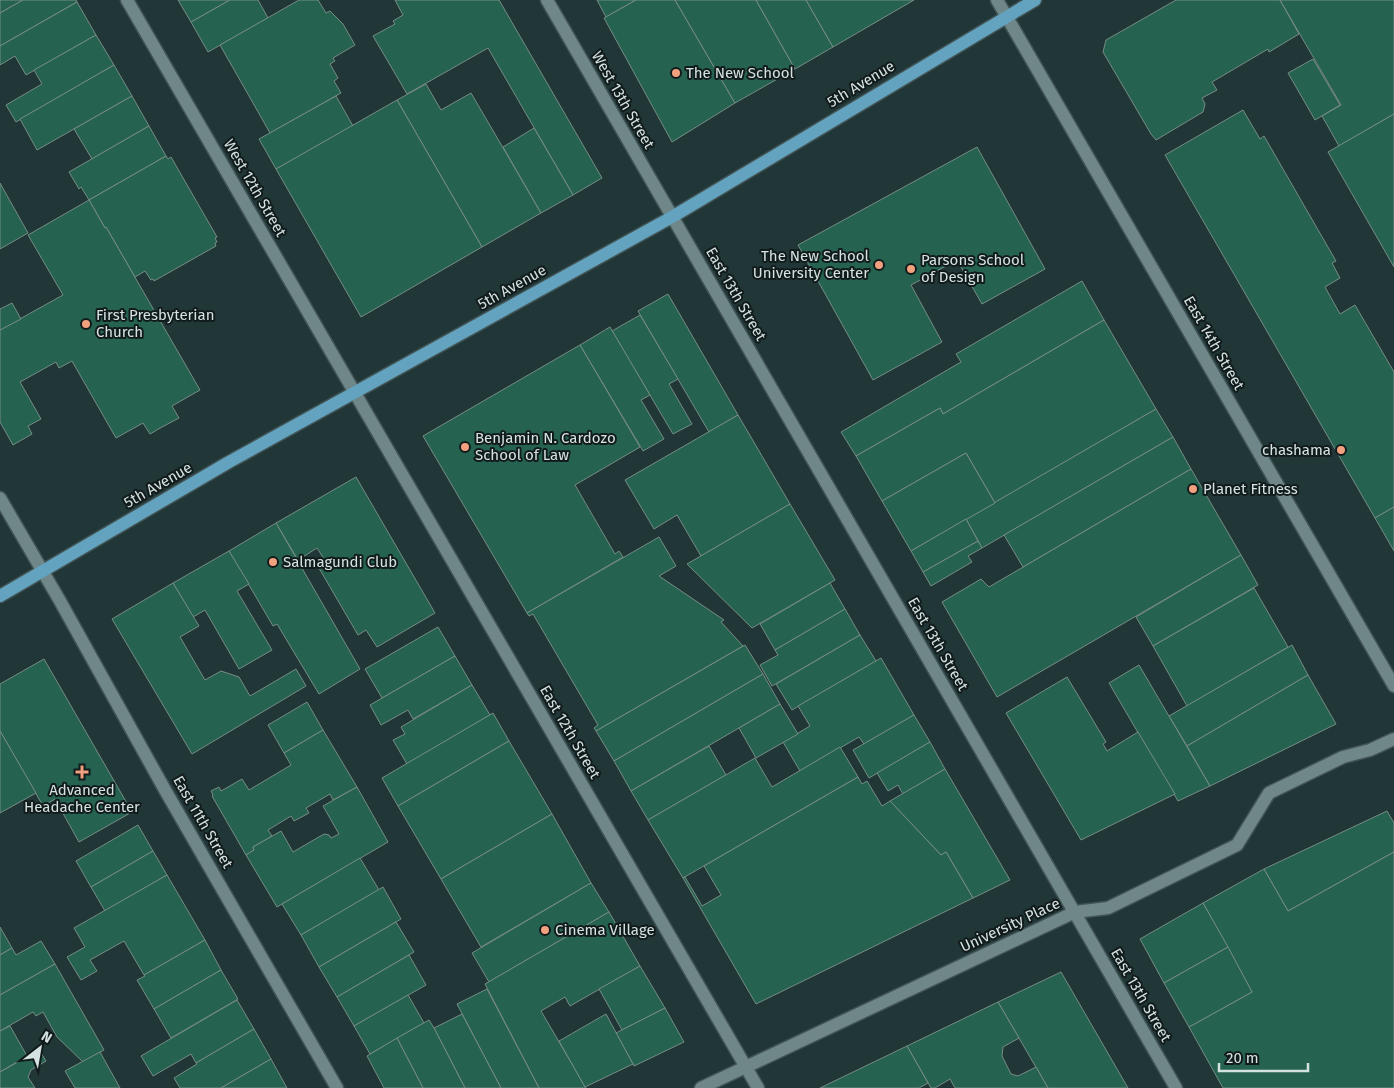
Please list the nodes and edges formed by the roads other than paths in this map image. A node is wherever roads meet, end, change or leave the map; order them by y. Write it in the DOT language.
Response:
graph roads {
  1 [pos="127,0"];
  2 [pos="546,0"];
  3 [pos="998,0"];
  4 [pos="1035,0"];
  5 [pos="1007,16"];
  6 [pos="672,217"];
  7 [pos="354,392"];
  8 [pos="0,498"];
  9 [pos="42,572"];
  10 [pos="0,596"];
  11 [pos="1394,686"];
  12 [pos="1394,739"];
  13 [pos="1074,912"];
  14 [pos="746,1066"];
  15 [pos="337,1088"];
  16 [pos="701,1088"];
  17 [pos="758,1088"];
  18 [pos="1176,1088"];
  1 -- 7 [label="street, West 12th Street"];
  2 -- 6 [label="street, West 13th Street"];
  3 -- 5 [label="street, East 14th Street"];
  4 -- 5 [label="main road, 5th Avenue"];
  5 -- 6 [label="main road, 5th Avenue"];
  5 -- 11 [label="street, East 14th Street"];
  6 -- 7 [label="main road, 5th Avenue"];
  6 -- 13 [label="street, East 13th Street"];
  7 -- 9 [label="main road, 5th Avenue"];
  7 -- 14 [label="street, East 12th Street"];
  8 -- 9 [label="street, East 11th Street"];
  9 -- 10 [label="main road, 5th Avenue"];
  9 -- 15 [label="street, East 11th Street"];
  12 -- 13 [label="street, University Place"];
  13 -- 14 [label="street, University Place"];
  13 -- 18 [label="street, East 13th Street"];
  14 -- 16 [label="street, University Place"];
  14 -- 17 [label="street, East 12th Street"];
}
